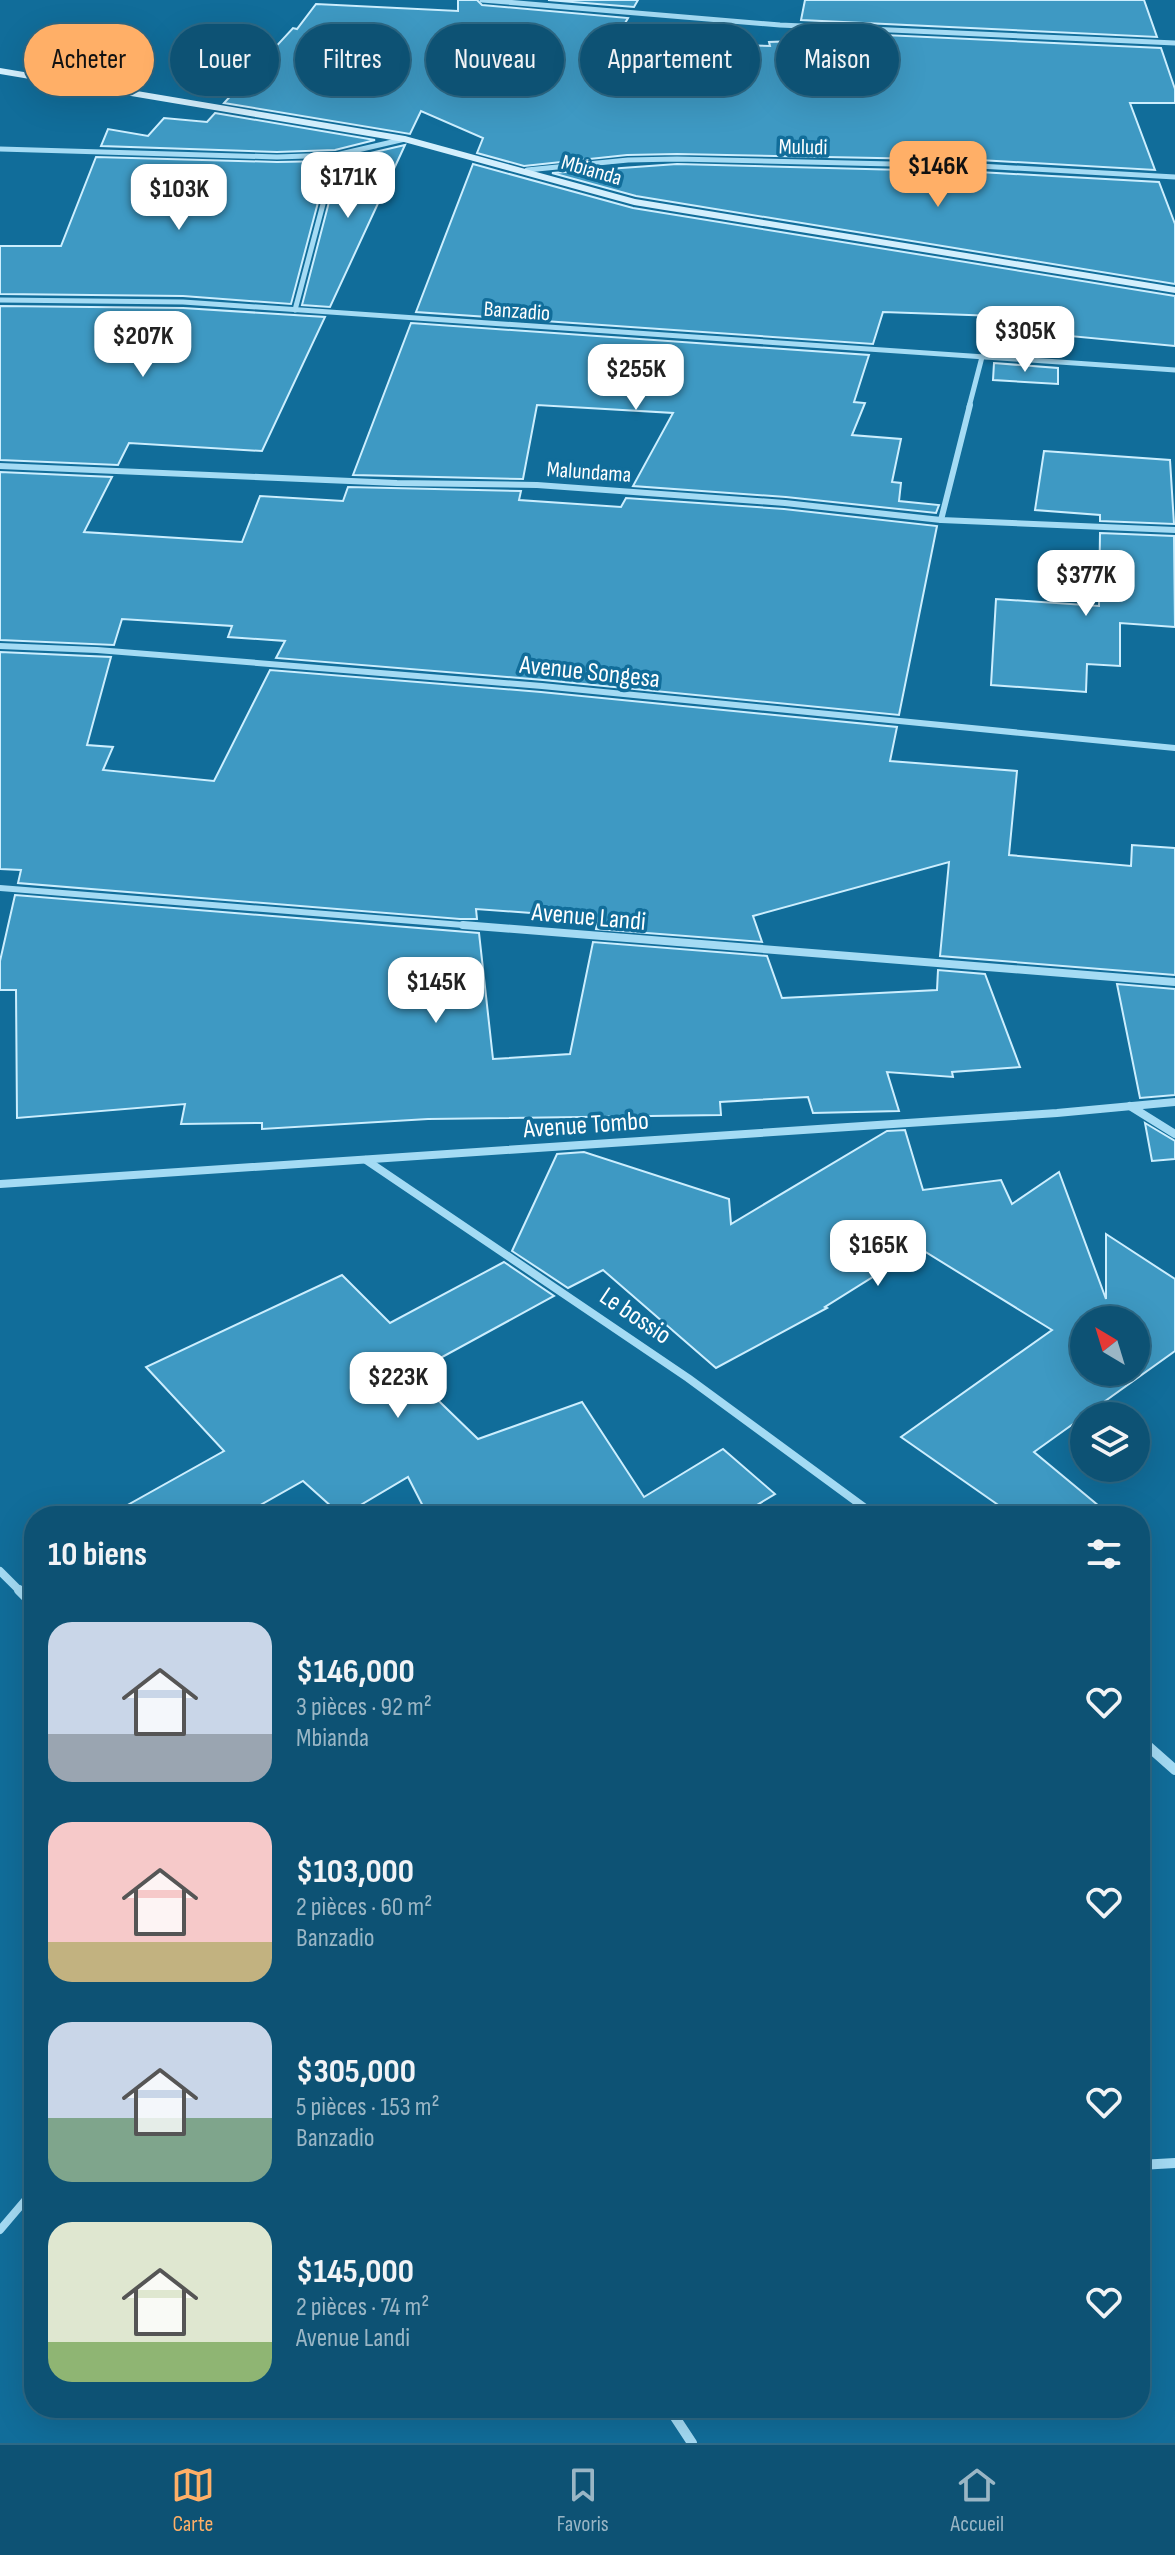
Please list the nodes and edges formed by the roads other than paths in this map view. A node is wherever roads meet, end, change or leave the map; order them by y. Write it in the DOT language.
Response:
graph roads {
  1 [pos="482,0"];
  2 [pos="1175,43"];
  3 [pos="0,71"];
  4 [pos="405,139"];
  5 [pos="0,149"];
  6 [pos="336,155"];
  7 [pos="527,170"];
  8 [pos="1175,177"];
  9 [pos="1175,290"];
  10 [pos="0,300"];
  11 [pos="295,310"];
  12 [pos="982,357"];
  13 [pos="1175,370"];
  14 [pos="0,466"];
  15 [pos="941,520"];
  16 [pos="1175,530"];
  17 [pos="0,646"];
  18 [pos="1175,748"];
  19 [pos="0,888"];
  20 [pos="1175,982"];
  21 [pos="1175,1102"];
  22 [pos="1130,1106"];
  23 [pos="1175,1134"];
  24 [pos="365,1159"];
  25 [pos="0,1184"];
  26 [pos="863,1506"];
  27 [pos="0,1571"];
  28 [pos="24,1595"];
  29 [pos="1150,1748"];
  30 [pos="1175,1770"];
  31 [pos="1175,2163"];
  32 [pos="1150,2164"];
  33 [pos="24,2202"];
  34 [pos="0,2230"];
  35 [pos="676,2418"];
  36 [pos="692,2443"];
  1 -- 2 [label="street"];
  3 -- 4 [label="street, Mbianda"];
  4 -- 6 [label="street"];
  4 -- 7 [label="street, Mbianda"];
  5 -- 6 [label="street"];
  6 -- 11 [label="street"];
  7 -- 8 [label="street, Muludi"];
  7 -- 9 [label="street, Mbianda"];
  10 -- 11 [label="street, Banzadio"];
  11 -- 12 [label="street, Banzadio"];
  12 -- 13 [label="street, Banzadio"];
  12 -- 15 [label="street"];
  14 -- 15 [label="street, Malundama"];
  15 -- 16 [label="street, Malundama"];
  17 -- 18 [label="street, Avenue Songesa"];
  19 -- 20 [label="street, Avenue Landi"];
  21 -- 22 [label="street, Avenue Tombo"];
  22 -- 23 [label="street"];
  22 -- 24 [label="street, Avenue Tombo"];
  24 -- 25 [label="street, Avenue Tombo"];
  24 -- 26 [label="street, Le bossio"];
  27 -- 28 [label="street"];
  29 -- 30 [label="street"];
  31 -- 32 [label="street"];
  33 -- 34 [label="lane"];
  35 -- 36 [label="street"];
}
